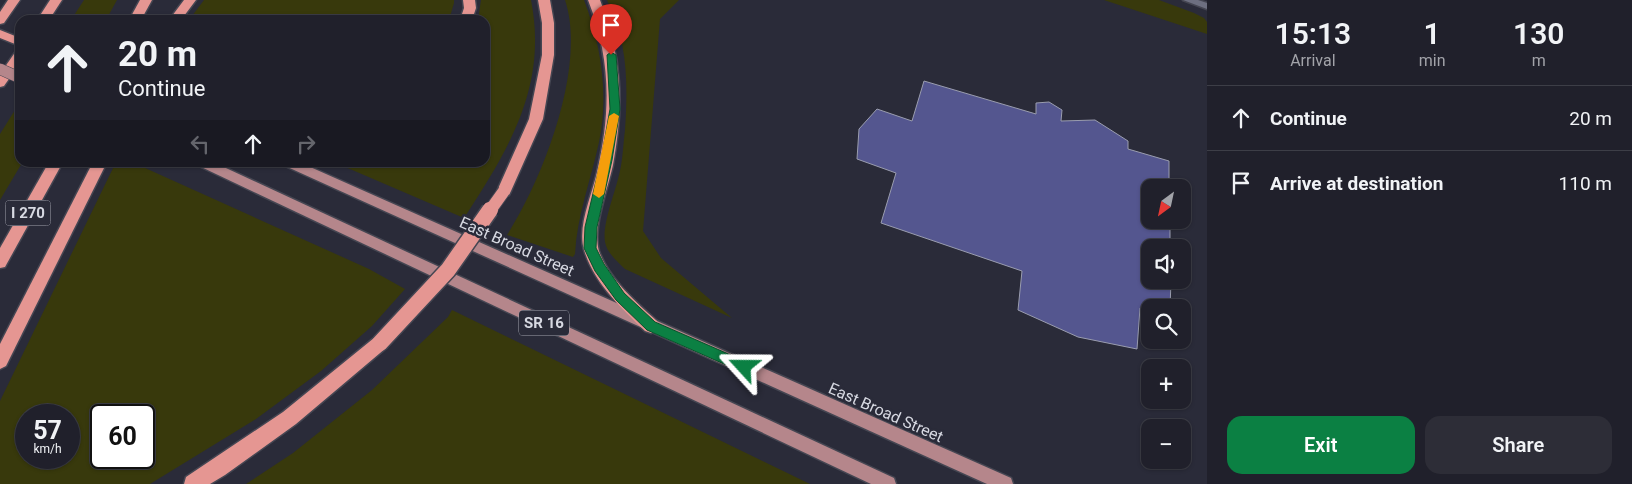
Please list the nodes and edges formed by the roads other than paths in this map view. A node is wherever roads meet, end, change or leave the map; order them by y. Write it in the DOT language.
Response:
graph roads {
  1 [pos="14,0"];
  2 [pos="56,0"];
  3 [pos="146,0"];
  4 [pos="190,0"];
  5 [pos="469,0"];
  6 [pos="544,0"];
  7 [pos="594,0"];
  8 [pos="1188,0"];
  9 [pos="1207,6"];
  10 [pos="46,15"];
  11 [pos="137,15"];
  12 [pos="179,15"];
  13 [pos="468,15"];
  14 [pos="0,20"];
  15 [pos="0,34"];
  16 [pos="15,40"];
  17 [pos="15,61"];
  18 [pos="0,69"];
  19 [pos="15,76"];
  20 [pos="0,83"];
  21 [pos="53,167"];
  22 [pos="97,167"];
  23 [pos="212,167"];
  24 [pos="299,167"];
  25 [pos="0,262"];
  26 [pos="651,326"];
  27 [pos="0,361"];
  28 [pos="193,484"];
  29 [pos="888,484"];
  30 [pos="1005,484"];
  1 -- 14 [label="highway"];
  2 -- 10 [label="highway"];
  3 -- 11 [label="highway"];
  4 -- 12 [label="highway"];
  5 -- 13 [label="highway"];
  6 -- 28 [label="highway, bridge"];
  7 -- 26 [label="highway"];
  8 -- 9 [label="street"];
  15 -- 16 [label="highway"];
  17 -- 20 [label="highway"];
  18 -- 19 [label="main road, bridge"];
  21 -- 25 [label="highway, I 270"];
  22 -- 27 [label="highway"];
  23 -- 29 [label="main road, SR 16"];
  24 -- 26 [label="main road, East Broad Street / SR 16"];
  26 -- 30 [label="main road, East Broad Street / SR 16"];
}
